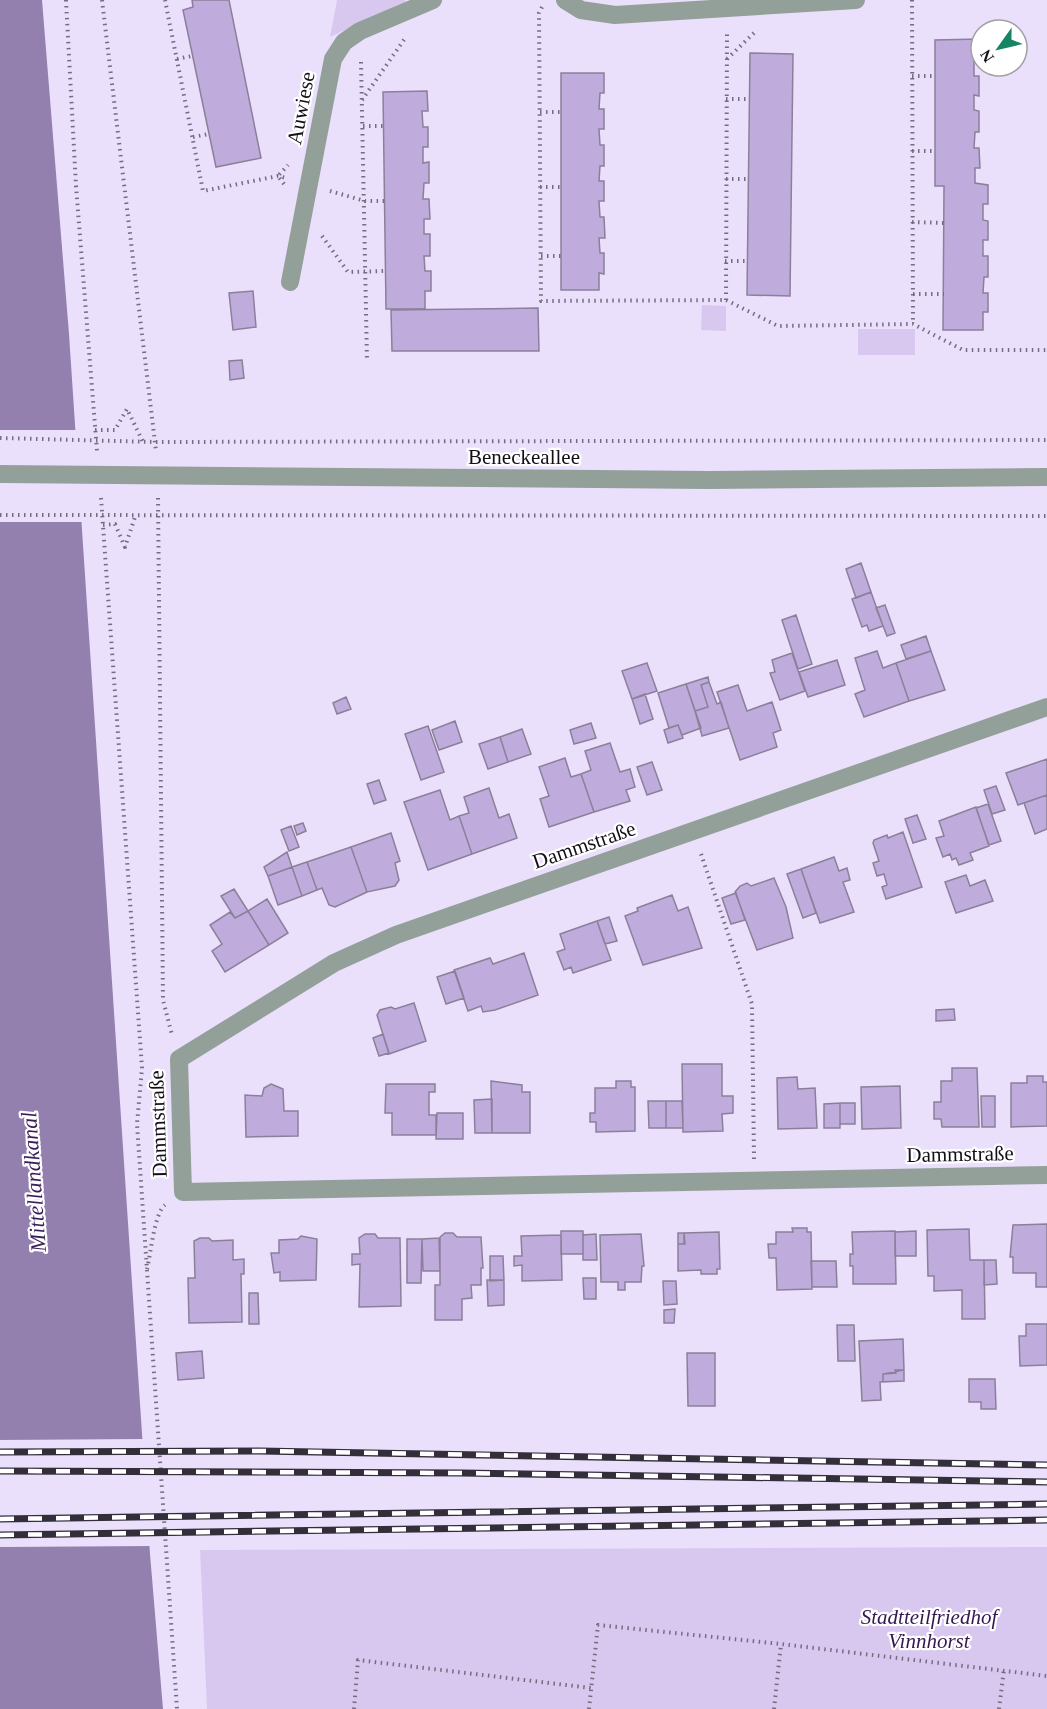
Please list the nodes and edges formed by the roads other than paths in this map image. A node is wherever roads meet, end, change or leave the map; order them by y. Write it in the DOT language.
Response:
graph roads {
  1 [pos="433,0"];
  2 [pos="565,0"];
  3 [pos="856,0"];
  4 [pos="290,282"];
  5 [pos="0,474"];
  6 [pos="1047,477"];
  7 [pos="1047,707"];
  8 [pos="1047,1175"];
  1 -- 4 [label="street, Auwiese"];
  2 -- 3 [label="street"];
  5 -- 6 [label="street, Beneckeallee"];
  7 -- 8 [label="street, Dammstraße"];
}
